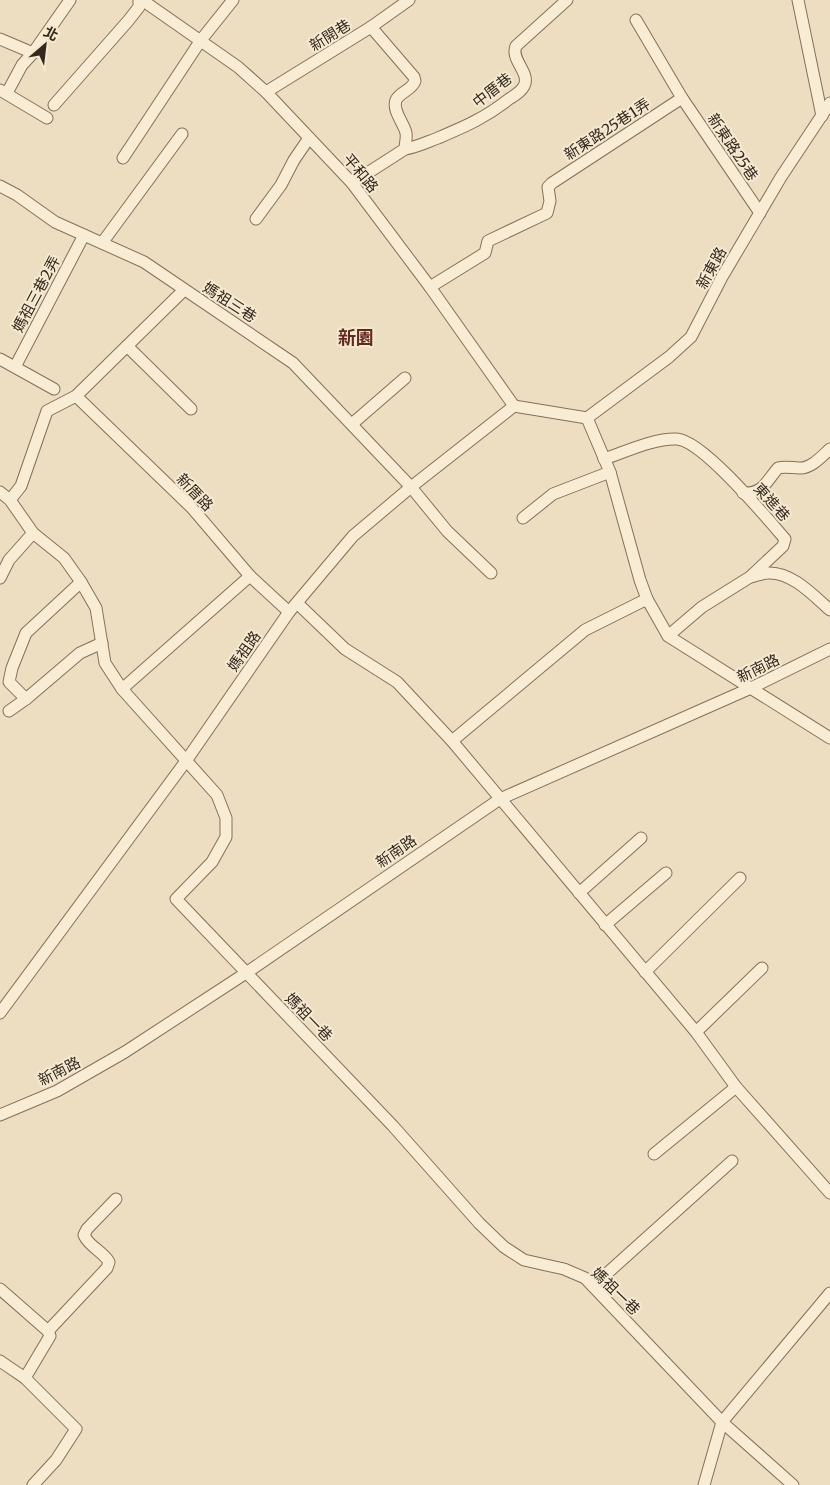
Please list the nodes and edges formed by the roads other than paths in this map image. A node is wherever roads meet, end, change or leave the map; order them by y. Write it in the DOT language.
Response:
graph roads {
  1 [pos="70,0"];
  2 [pos="140,0"];
  3 [pos="233,0"];
  4 [pos="409,0"];
  5 [pos="568,0"];
  6 [pos="798,0"];
  7 [pos="636,20"];
  8 [pos="371,27"];
  9 [pos="0,39"];
  10 [pos="201,40"];
  11 [pos="33,54"];
  12 [pos="4,91"];
  13 [pos="266,92"];
  14 [pos="682,98"];
  15 [pos="830,102"];
  16 [pos="54,105"];
  17 [pos="822,116"];
  18 [pos="47,118"];
  19 [pos="182,134"];
  20 [pos="309,138"];
  21 [pos="405,149"];
  22 [pos="123,158"];
  23 [pos="352,183"];
  24 [pos="0,186"];
  25 [pos="760,213"];
  26 [pos="256,219"];
  27 [pos="84,235"];
  28 [pos="102,243"];
  29 [pos="430,287"];
  30 [pos="184,290"];
  31 [pos="127,346"];
  32 [pos="0,359"];
  33 [pos="15,367"];
  34 [pos="405,378"];
  35 [pos="54,389"];
  36 [pos="76,396"];
  37 [pos="514,406"];
  38 [pos="191,409"];
  39 [pos="587,418"];
  40 [pos="352,424"];
  41 [pos="830,448"];
  42 [pos="604,459"];
  43 [pos="610,472"];
  44 [pos="411,487"];
  45 [pos="0,492"];
  46 [pos="743,493"];
  47 [pos="10,500"];
  48 [pos="523,518"];
  49 [pos="33,532"];
  50 [pos="491,573"];
  51 [pos="250,576"];
  52 [pos="750,577"];
  53 [pos="0,578"];
  54 [pos="81,582"];
  55 [pos="647,599"];
  56 [pos="297,603"];
  57 [pos="828,604"];
  58 [pos="289,612"];
  59 [pos="668,636"];
  60 [pos="102,643"];
  61 [pos="830,649"];
  62 [pos="751,688"];
  63 [pos="122,689"];
  64 [pos="26,699"];
  65 [pos="9,711"];
  66 [pos="830,738"];
  67 [pos="452,741"];
  68 [pos="186,761"];
  69 [pos="500,799"];
  70 [pos="641,838"];
  71 [pos="666,873"];
  72 [pos="740,878"];
  73 [pos="579,893"];
  74 [pos="605,925"];
  75 [pos="762,968"];
  76 [pos="645,972"];
  77 [pos="246,973"];
  78 [pos="0,1013"];
  79 [pos="696,1032"];
  80 [pos="736,1087"];
  81 [pos="0,1115"];
  82 [pos="654,1154"];
  83 [pos="732,1161"];
  84 [pos="830,1193"];
  85 [pos="116,1199"];
  86 [pos="593,1286"];
  87 [pos="0,1289"];
  88 [pos="830,1293"];
  89 [pos="48,1331"];
  90 [pos="0,1361"];
  91 [pos="25,1378"];
  92 [pos="722,1422"];
  93 [pos="33,1485"];
  94 [pos="704,1485"];
  95 [pos="793,1485"];
  1 -- 11 [label="street"];
  2 -- 10 [label="street, 平和路"];
  2 -- 16 [label="street"];
  3 -- 10 [label="street"];
  4 -- 8 [label="street, 新開巷"];
  5 -- 21 [label="street, 中厝巷"];
  6 -- 17 [label="street"];
  7 -- 14 [label="street, 新東路25巷"];
  8 -- 13 [label="street, 新開巷"];
  8 -- 21 [label="street"];
  9 -- 11 [label="street"];
  10 -- 13 [label="street, 平和路"];
  10 -- 22 [label="street"];
  11 -- 12 [label="street"];
  12 -- 18 [label="street"];
  13 -- 20 [label="street, 平和路"];
  14 -- 25 [label="street, 新東路25巷"];
  14 -- 29 [label="street, 新東路25巷1弄"];
  15 -- 17 [label="street, 新東路"];
  17 -- 25 [label="street, 新東路"];
  19 -- 28 [label="street"];
  20 -- 23 [label="street, 平和路"];
  20 -- 26 [label="street"];
  21 -- 23 [label="street, 中厝巷"];
  23 -- 29 [label="street, 平和路"];
  24 -- 27 [label="street, 媽祖三巷"];
  25 -- 39 [label="street, 新東路"];
  27 -- 28 [label="street, 媽祖三巷"];
  27 -- 33 [label="street, 媽祖三巷2弄"];
  28 -- 30 [label="street, 媽祖三巷"];
  29 -- 37 [label="street, 平和路"];
  30 -- 31 [label="street"];
  30 -- 40 [label="street, 媽祖三巷"];
  31 -- 36 [label="street"];
  31 -- 38 [label="street"];
  32 -- 33 [label="street"];
  33 -- 35 [label="street"];
  34 -- 40 [label="street"];
  36 -- 47 [label="street"];
  36 -- 51 [label="street, 新厝路"];
  37 -- 39 [label="street"];
  37 -- 44 [label="street, 媽祖路"];
  39 -- 42 [label="street"];
  40 -- 44 [label="street, 媽祖三巷"];
  41 -- 46 [label="street"];
  42 -- 43 [label="street"];
  42 -- 46 [label="street, 東進巷"];
  43 -- 48 [label="street"];
  43 -- 55 [label="street"];
  44 -- 50 [label="street, 媽祖三巷"];
  44 -- 56 [label="street, 媽祖路"];
  45 -- 47 [label="street, 媽祖一巷"];
  46 -- 52 [label="street, 東進巷"];
  47 -- 49 [label="street, 媽祖一巷"];
  49 -- 53 [label="street"];
  49 -- 54 [label="street, 媽祖一巷"];
  51 -- 58 [label="street, 新厝路"];
  51 -- 63 [label="street"];
  52 -- 57 [label="street"];
  52 -- 59 [label="street, 東進巷"];
  54 -- 60 [label="street, 媽祖一巷"];
  54 -- 64 [label="street"];
  55 -- 59 [label="street"];
  55 -- 67 [label="street"];
  56 -- 58 [label="street, 媽祖路"];
  56 -- 67 [label="street"];
  58 -- 68 [label="street, 媽祖路"];
  59 -- 62 [label="street"];
  60 -- 63 [label="street, 媽祖一巷"];
  60 -- 64 [label="street"];
  61 -- 62 [label="street, 新南路"];
  62 -- 66 [label="street"];
  62 -- 69 [label="street, 新南路"];
  63 -- 68 [label="street, 媽祖一巷"];
  64 -- 65 [label="street"];
  67 -- 69 [label="street"];
  68 -- 77 [label="street, 媽祖一巷"];
  68 -- 78 [label="street, 媽祖路"];
  69 -- 73 [label="street"];
  69 -- 77 [label="street, 新南路"];
  70 -- 73 [label="street"];
  71 -- 74 [label="street"];
  72 -- 76 [label="street"];
  73 -- 74 [label="street"];
  74 -- 76 [label="street"];
  75 -- 79 [label="street"];
  76 -- 79 [label="street"];
  77 -- 81 [label="street, 新南路"];
  77 -- 86 [label="street, 媽祖一巷"];
  79 -- 80 [label="street"];
  80 -- 82 [label="street"];
  80 -- 84 [label="street"];
  83 -- 86 [label="street"];
  85 -- 89 [label="street"];
  86 -- 92 [label="street, 媽祖一巷"];
  87 -- 89 [label="street"];
  88 -- 92 [label="street"];
  89 -- 91 [label="street"];
  90 -- 91 [label="street"];
  91 -- 93 [label="street"];
  92 -- 94 [label="street"];
  92 -- 95 [label="street, 媽祖一巷"];
}
